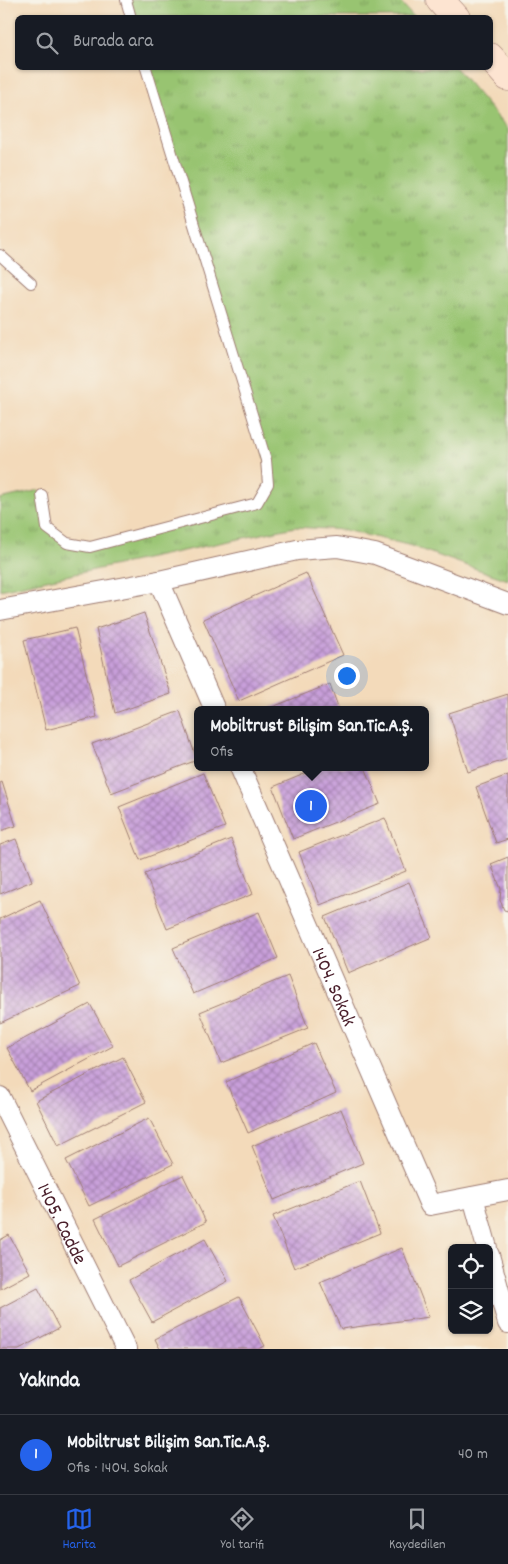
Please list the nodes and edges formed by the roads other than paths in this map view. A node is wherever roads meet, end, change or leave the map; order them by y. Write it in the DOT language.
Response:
graph roads {
  1 [pos="126,0"];
  2 [pos="440,0"];
  3 [pos="130,15"];
  4 [pos="453,15"];
  5 [pos="493,60"];
  6 [pos="147,70"];
  7 [pos="508,78"];
  8 [pos="0,255"];
  9 [pos="31,283"];
  10 [pos="42,495"];
  11 [pos="159,581"];
  12 [pos="508,604"];
  13 [pos="0,610"];
  14 [pos="213,706"];
  15 [pos="242,771"];
  16 [pos="0,1096"];
  17 [pos="508,1190"];
  18 [pos="473,1197"];
  19 [pos="486,1244"];
  20 [pos="493,1269"];
  21 [pos="508,1323"];
  22 [pos="126,1349"];
  1 -- 3 [label="lane"];
  2 -- 4 [label="main road"];
  5 -- 7 [label="main road"];
  6 -- 10 [label="lane"];
  8 -- 9 [label="lane"];
  11 -- 12 [label="street"];
  11 -- 13 [label="street"];
  11 -- 14 [label="street"];
  15 -- 18 [label="street, 1404. Sokak"];
  16 -- 22 [label="street, 1405. Cadde"];
  17 -- 18 [label="street"];
  18 -- 19 [label="street"];
  20 -- 21 [label="street"];
}
